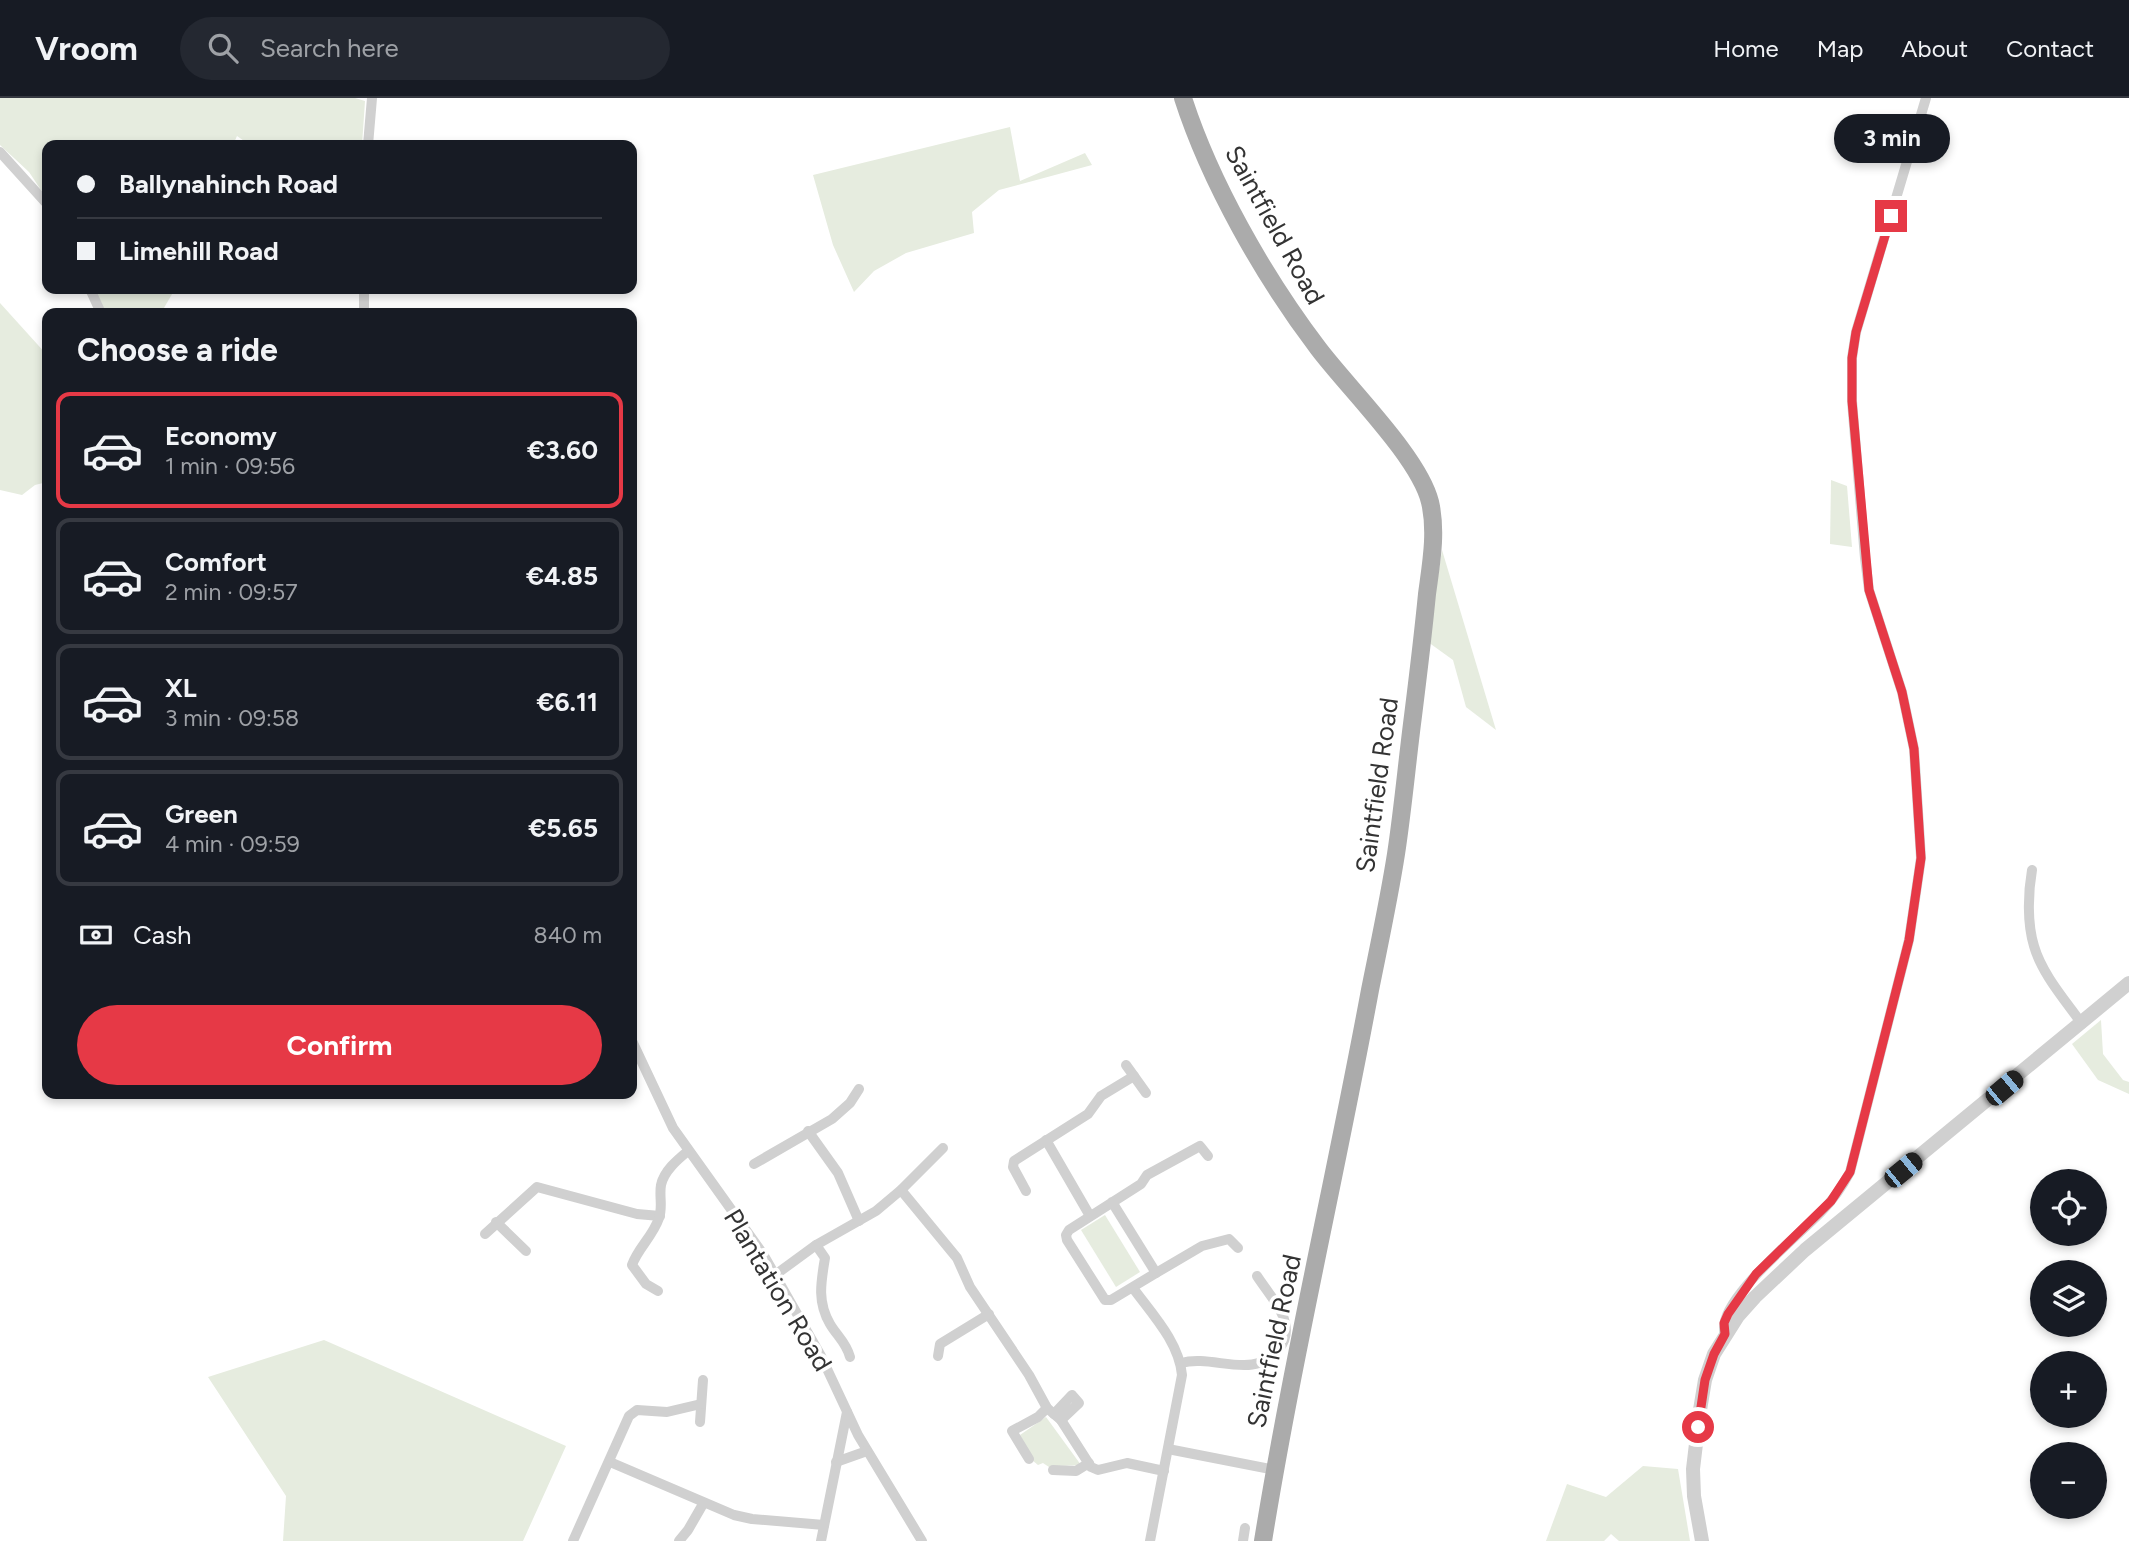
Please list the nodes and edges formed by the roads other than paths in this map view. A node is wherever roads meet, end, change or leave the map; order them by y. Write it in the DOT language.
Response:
graph roads {
  1 [pos="372,98"];
  2 [pos="1183,98"];
  3 [pos="1926,98"];
  4 [pos="368,140"];
  5 [pos="0,152"];
  6 [pos="42,198"];
  7 [pos="2032,870"];
  8 [pos="2129,983"];
  9 [pos="2082,1024"];
  10 [pos="637,1052"];
  11 [pos="1126,1065"];
  12 [pos="1134,1076"];
  13 [pos="859,1089"];
  14 [pos="1146,1093"];
  15 [pos="808,1131"];
  16 [pos="1046,1140"];
  17 [pos="943,1147"];
  18 [pos="688,1151"];
  19 [pos="1208,1156"];
  20 [pos="754,1164"];
  21 [pos="901,1190"];
  22 [pos="1027,1191"];
  23 [pos="1112,1202"];
  24 [pos="660,1216"];
  25 [pos="1090,1216"];
  26 [pos="859,1221"];
  27 [pos="496,1222"];
  28 [pos="485,1234"];
  29 [pos="816,1245"];
  30 [pos="1238,1248"];
  31 [pos="526,1251"];
  32 [pos="1156,1273"];
  33 [pos="775,1275"];
  34 [pos="1257,1276"];
  35 [pos="1133,1288"];
  36 [pos="658,1291"];
  37 [pos="989,1314"];
  38 [pos="1725,1334"];
  39 [pos="937,1346"];
  40 [pos="850,1357"];
  41 [pos="1181,1363"];
  42 [pos="1266,1363"];
  43 [pos="1270,1376"];
  44 [pos="703,1380"];
  45 [pos="701,1404"];
  46 [pos="847,1412"];
  47 [pos="1054,1414"];
  48 [pos="700,1422"];
  49 [pos="1168,1449"];
  50 [pos="867,1451"];
  51 [pos="1029,1459"];
  52 [pos="610,1462"];
  53 [pos="836,1462"];
  54 [pos="1088,1463"];
  55 [pos="1053,1470"];
  56 [pos="1275,1470"];
  57 [pos="1164,1471"];
  58 [pos="703,1504"];
  59 [pos="824,1525"];
  60 [pos="1245,1528"];
  61 [pos="573,1541"];
  62 [pos="679,1541"];
  63 [pos="821,1541"];
  64 [pos="922,1541"];
  65 [pos="1150,1541"];
  66 [pos="1243,1541"];
  67 [pos="1263,1541"];
  68 [pos="1702,1541"];
  1 -- 4 [label="street"];
  2 -- 56 [label="main road, Saintfield Road"];
  3 -- 38 [label="street"];
  5 -- 6 [label="street"];
  7 -- 9 [label="street"];
  8 -- 9 [label="street"];
  9 -- 38 [label="street"];
  10 -- 18 [label="street, Plantation Road"];
  11 -- 12 [label="street"];
  12 -- 14 [label="street"];
  12 -- 16 [label="street"];
  13 -- 15 [label="street"];
  15 -- 20 [label="street"];
  15 -- 26 [label="street"];
  16 -- 22 [label="street"];
  16 -- 25 [label="street"];
  17 -- 21 [label="street"];
  18 -- 24 [label="street"];
  18 -- 33 [label="street, Plantation Road"];
  19 -- 23 [label="street"];
  21 -- 26 [label="street"];
  21 -- 37 [label="street"];
  23 -- 25 [label="street"];
  23 -- 32 [label="street"];
  24 -- 27 [label="street"];
  24 -- 36 [label="street"];
  25 -- 35 [label="street"];
  26 -- 29 [label="street"];
  27 -- 28 [label="street"];
  27 -- 31 [label="street"];
  29 -- 33 [label="street"];
  29 -- 40 [label="street"];
  30 -- 32 [label="street"];
  32 -- 35 [label="street"];
  33 -- 46 [label="street, Plantation Road"];
  34 -- 42 [label="street"];
  35 -- 41 [label="street"];
  37 -- 39 [label="street"];
  37 -- 47 [label="street"];
  38 -- 68 [label="street"];
  41 -- 42 [label="street"];
  41 -- 49 [label="street"];
  42 -- 43 [label="street"];
  44 -- 45 [label="street"];
  45 -- 48 [label="street"];
  45 -- 52 [label="street"];
  46 -- 50 [label="street, Plantation Road"];
  46 -- 53 [label="street"];
  47 -- 51 [label="street"];
  47 -- 54 [label="street"];
  49 -- 56 [label="street"];
  49 -- 57 [label="street"];
  50 -- 53 [label="street"];
  50 -- 64 [label="street, Plantation Road"];
  52 -- 58 [label="street"];
  52 -- 61 [label="street"];
  53 -- 59 [label="street"];
  54 -- 55 [label="street"];
  54 -- 57 [label="street"];
  56 -- 67 [label="main road, Saintfield Road"];
  57 -- 65 [label="street"];
  58 -- 59 [label="street"];
  58 -- 62 [label="street"];
  59 -- 63 [label="street"];
  60 -- 66 [label="street"];
}
